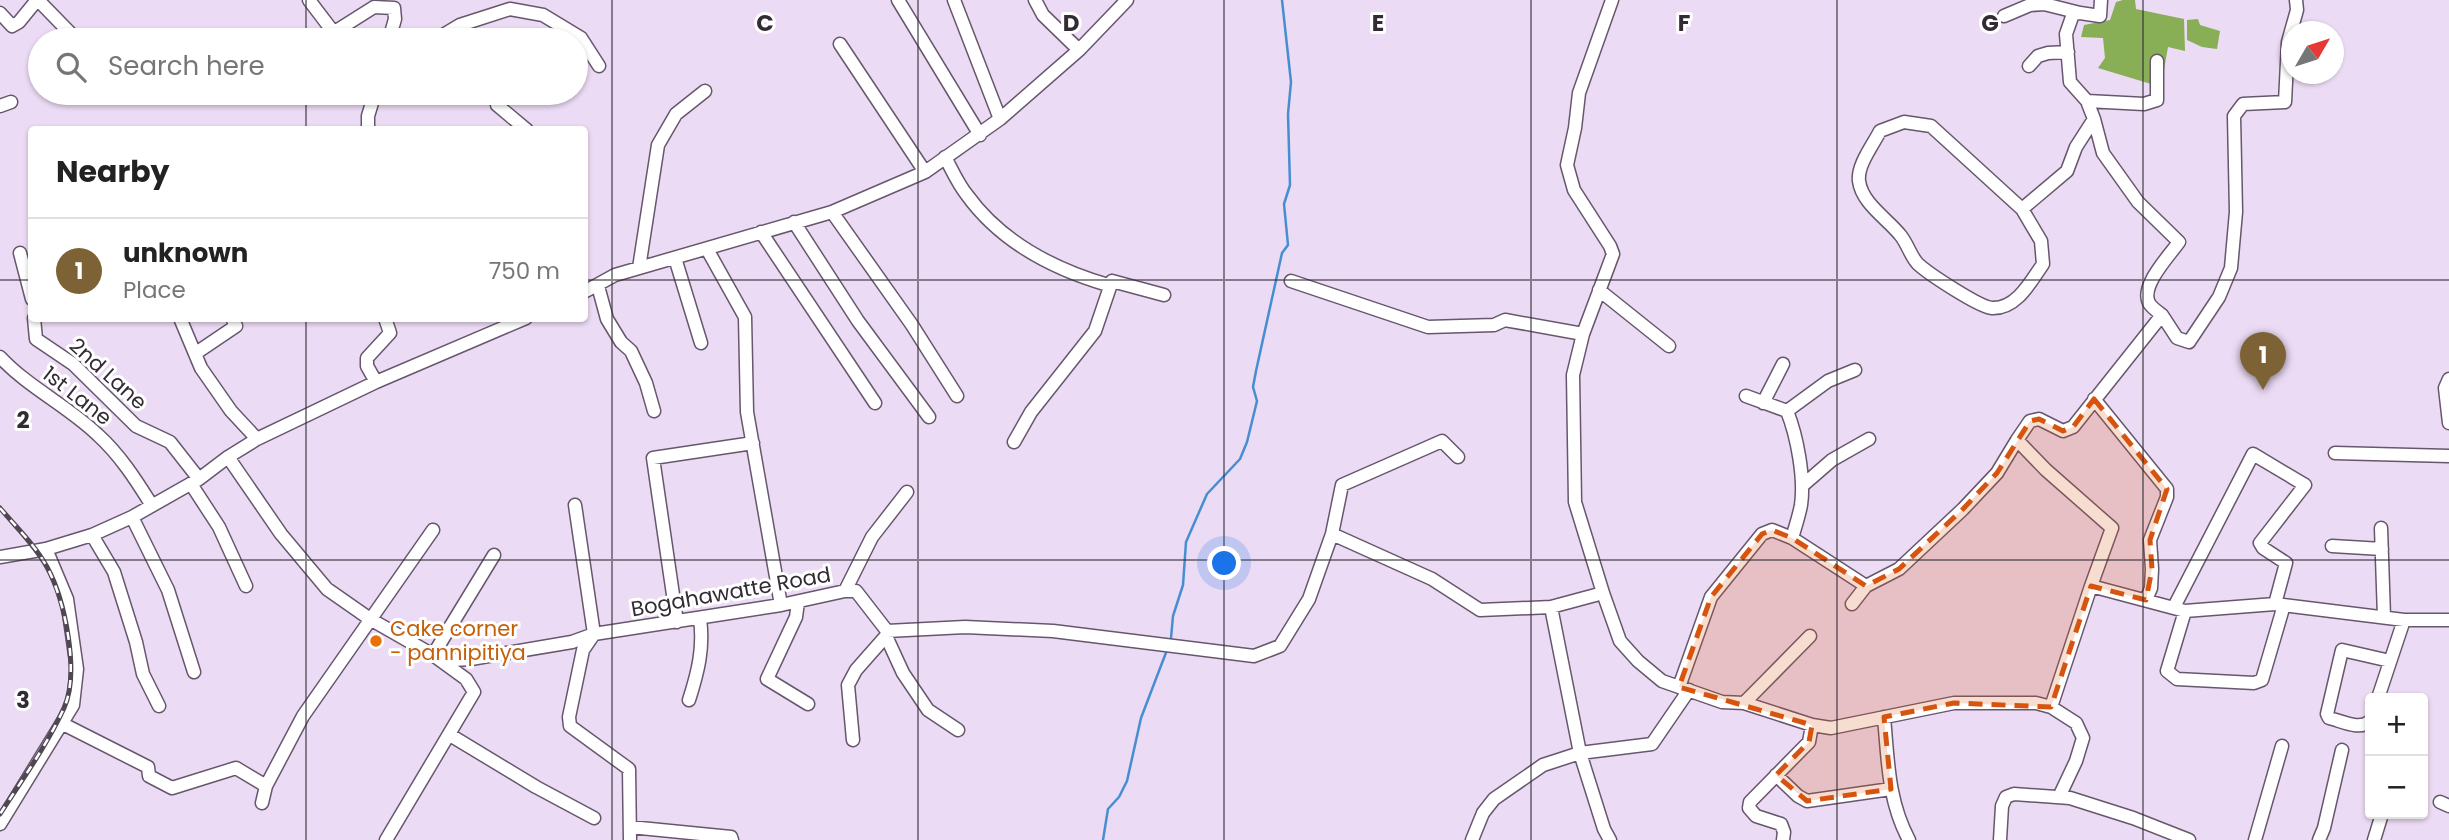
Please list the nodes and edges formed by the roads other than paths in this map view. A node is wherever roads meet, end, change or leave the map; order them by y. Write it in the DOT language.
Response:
graph roads {
  1 [pos="37,0"];
  2 [pos="309,0"];
  3 [pos="898,0"];
  4 [pos="954,0"];
  5 [pos="1035,0"];
  6 [pos="1127,0"];
  7 [pos="1612,0"];
  8 [pos="2101,0"];
  9 [pos="2296,0"];
  10 [pos="0,13"];
  11 [pos="2080,13"];
  12 [pos="2004,16"];
  13 [pos="65,28"];
  14 [pos="330,28"];
  15 [pos="341,28"];
  16 [pos="392,28"];
  17 [pos="455,28"];
  18 [pos="564,28"];
  19 [pos="840,44"];
  20 [pos="588,49"];
  21 [pos="1079,50"];
  22 [pos="2068,52"];
  23 [pos="2157,61"];
  24 [pos="599,66"];
  25 [pos="2029,66"];
  26 [pos="705,91"];
  27 [pos="2087,100"];
  28 [pos="372,105"];
  29 [pos="497,105"];
  30 [pos="1000,119"];
  31 [pos="2094,119"];
  32 [pos="368,126"];
  33 [pos="522,126"];
  34 [pos="980,135"];
  35 [pos="945,157"];
  36 [pos="925,172"];
  37 [pos="2022,209"];
  38 [pos="832,212"];
  39 [pos="794,222"];
  40 [pos="761,232"];
  41 [pos="707,249"];
  42 [pos="20,253"];
  43 [pos="675,258"];
  44 [pos="639,268"];
  45 [pos="1112,281"];
  46 [pos="1291,281"];
  47 [pos="28,284"];
  48 [pos="598,286"];
  49 [pos="588,290"];
  50 [pos="1600,290"];
  51 [pos="1164,295"];
  52 [pos="2162,315"];
  53 [pos="34,322"];
  54 [pos="182,322"];
  55 [pos="234,322"];
  56 [pos="386,322"];
  57 [pos="517,322"];
  58 [pos="1583,334"];
  59 [pos="701,343"];
  60 [pos="1669,346"];
  61 [pos="196,353"];
  62 [pos="0,357"];
  63 [pos="1783,364"];
  64 [pos="1855,370"];
  65 [pos="2449,379"];
  66 [pos="376,382"];
  67 [pos="957,396"];
  68 [pos="1745,397"];
  69 [pos="2094,399"];
  70 [pos="874,403"];
  71 [pos="1763,403"];
  72 [pos="654,411"];
  73 [pos="1787,411"];
  74 [pos="929,417"];
  75 [pos="2449,424"];
  76 [pos="257,439"];
  77 [pos="1869,439"];
  78 [pos="2017,440"];
  79 [pos="1014,442"];
  80 [pos="753,443"];
  81 [pos="2335,453"];
  82 [pos="2449,456"];
  83 [pos="228,457"];
  84 [pos="1458,457"];
  85 [pos="195,482"];
  86 [pos="1802,486"];
  87 [pos="908,492"];
  88 [pos="152,504"];
  89 [pos="575,505"];
  90 [pos="132,517"];
  91 [pos="2381,528"];
  92 [pos="433,530"];
  93 [pos="1332,534"];
  94 [pos="92,535"];
  95 [pos="1792,538"];
  96 [pos="2332,546"];
  97 [pos="46,549"];
  98 [pos="2382,549"];
  99 [pos="494,555"];
  100 [pos="0,557"];
  101 [pos="246,586"];
  102 [pos="1866,586"];
  103 [pos="2091,586"];
  104 [pos="845,592"];
  105 [pos="1603,593"];
  106 [pos="2146,600"];
  107 [pos="798,602"];
  108 [pos="1852,604"];
  109 [pos="781,605"];
  110 [pos="2280,605"];
  111 [pos="1551,607"];
  112 [pos="2180,609"];
  113 [pos="2384,617"];
  114 [pos="370,619"];
  115 [pos="700,619"];
  116 [pos="2404,620"];
  117 [pos="2449,620"];
  118 [pos="677,622"];
  119 [pos="886,633"];
  120 [pos="594,634"];
  121 [pos="1810,636"];
  122 [pos="433,654"];
  123 [pos="2390,660"];
  124 [pos="194,672"];
  125 [pos="1684,689"];
  126 [pos="2380,693"];
  127 [pos="689,700"];
  128 [pos="1744,703"];
  129 [pos="808,704"];
  130 [pos="159,706"];
  131 [pos="2050,706"];
  132 [pos="1884,717"];
  133 [pos="63,724"];
  134 [pos="1812,725"];
  135 [pos="2365,725"];
  136 [pos="958,730"];
  137 [pos="450,735"];
  138 [pos="853,740"];
  139 [pos="2282,747"];
  140 [pos="2342,750"];
  141 [pos="1580,753"];
  142 [pos="1776,775"];
  143 [pos="266,786"];
  144 [pos="1891,789"];
  145 [pos="2059,797"];
  146 [pos="262,803"];
  147 [pos="594,818"];
  148 [pos="2380,819"];
  149 [pos="0,824"];
  150 [pos="630,834"];
  151 [pos="388,836"];
  152 [pos="706,837"];
  153 [pos="402,840"];
  154 [pos="732,840"];
  155 [pos="1472,840"];
  156 [pos="1611,840"];
  157 [pos="1783,840"];
  158 [pos="1909,840"];
  159 [pos="2000,840"];
  160 [pos="2189,840"];
  161 [pos="2255,840"];
  162 [pos="2319,840"];
  163 [pos="2374,840"];
  1 -- 10 [label="street"];
  1 -- 13 [label="street"];
  2 -- 14 [label="street"];
  3 -- 34 [label="street"];
  4 -- 30 [label="street"];
  5 -- 21 [label="street"];
  6 -- 21 [label="street"];
  7 -- 50 [label="street"];
  8 -- 11 [label="street"];
  9 -- 52 [label="street"];
  11 -- 12 [label="street"];
  11 -- 22 [label="street"];
  15 -- 16 [label="street"];
  17 -- 18 [label="street"];
  19 -- 36 [label="street"];
  20 -- 24 [label="street"];
  21 -- 30 [label="street"];
  22 -- 25 [label="street"];
  22 -- 27 [label="street"];
  23 -- 27 [label="street"];
  26 -- 44 [label="street"];
  27 -- 31 [label="street"];
  28 -- 32 [label="street"];
  29 -- 33 [label="street"];
  30 -- 34 [label="street"];
  31 -- 37 [label="street"];
  31 -- 52 [label="street"];
  34 -- 35 [label="street"];
  35 -- 36 [label="street"];
  35 -- 45 [label="street"];
  36 -- 38 [label="street"];
  37 -- 37 [label="street"];
  38 -- 39 [label="street"];
  38 -- 67 [label="street"];
  39 -- 40 [label="street"];
  39 -- 74 [label="street"];
  40 -- 41 [label="street"];
  40 -- 70 [label="street"];
  41 -- 43 [label="street"];
  41 -- 80 [label="street"];
  42 -- 47 [label="street"];
  43 -- 44 [label="street"];
  43 -- 59 [label="street"];
  44 -- 48 [label="street"];
  45 -- 51 [label="street"];
  45 -- 79 [label="street"];
  46 -- 58 [label="street"];
  48 -- 49 [label="street"];
  48 -- 72 [label="street"];
  50 -- 58 [label="street"];
  50 -- 60 [label="street"];
  52 -- 69 [label="street"];
  53 -- 85 [label="street, 2nd Lane"];
  54 -- 61 [label="street"];
  55 -- 61 [label="street"];
  56 -- 66 [label="street"];
  57 -- 66 [label="street"];
  58 -- 105 [label="street"];
  61 -- 76 [label="street"];
  62 -- 88 [label="street, 1st Lane"];
  63 -- 71 [label="street"];
  64 -- 73 [label="street"];
  65 -- 75 [label="street"];
  66 -- 76 [label="street"];
  68 -- 71 [label="street"];
  69 -- 78 [label="street"];
  69 -- 106 [label="street"];
  71 -- 73 [label="street"];
  73 -- 86 [label="street"];
  76 -- 83 [label="street"];
  77 -- 86 [label="street"];
  78 -- 102 [label="street"];
  78 -- 103 [label="street"];
  80 -- 109 [label="street"];
  80 -- 118 [label="street"];
  81 -- 82 [label="street"];
  83 -- 85 [label="street"];
  83 -- 114 [label="street, Bogahawatte Road"];
  84 -- 93 [label="street"];
  85 -- 88 [label="street"];
  85 -- 101 [label="street"];
  86 -- 95 [label="street"];
  87 -- 104 [label="street"];
  88 -- 90 [label="street"];
  89 -- 120 [label="street"];
  90 -- 94 [label="street"];
  90 -- 124 [label="street"];
  91 -- 98 [label="street"];
  92 -- 114 [label="street"];
  93 -- 111 [label="street"];
  93 -- 119 [label="street"];
  94 -- 97 [label="street"];
  94 -- 130 [label="street"];
  95 -- 102 [label="street"];
  95 -- 125 [label="street"];
  96 -- 98 [label="street"];
  97 -- 100 [label="street"];
  97 -- 133 [label="street"];
  98 -- 113 [label="street"];
  99 -- 122 [label="street"];
  102 -- 108 [label="street"];
  103 -- 106 [label="street"];
  103 -- 131 [label="street"];
  104 -- 107 [label="street, Bogahawatte Road"];
  104 -- 119 [label="street, Bogahawatte Road"];
  105 -- 111 [label="street"];
  105 -- 125 [label="street"];
  106 -- 112 [label="street"];
  107 -- 109 [label="street, Bogahawatte Road"];
  107 -- 129 [label="street"];
  109 -- 115 [label="street, Bogahawatte Road"];
  110 -- 112 [label="street"];
  110 -- 112 [label="street"];
  110 -- 112 [label="street"];
  110 -- 113 [label="street"];
  111 -- 141 [label="street"];
  113 -- 116 [label="street"];
  114 -- 122 [label="street, Bogahawatte Road"];
  114 -- 143 [label="street"];
  115 -- 118 [label="street, Bogahawatte Road"];
  115 -- 127 [label="street"];
  116 -- 117 [label="street"];
  116 -- 123 [label="street"];
  118 -- 120 [label="street, Bogahawatte Road"];
  119 -- 136 [label="street"];
  119 -- 138 [label="street"];
  120 -- 122 [label="street, Bogahawatte Road"];
  120 -- 150 [label="street"];
  121 -- 128 [label="street"];
  122 -- 137 [label="street"];
  123 -- 126 [label="street"];
  123 -- 135 [label="street"];
  125 -- 128 [label="street"];
  125 -- 141 [label="street"];
  128 -- 134 [label="street"];
  131 -- 132 [label="street"];
  131 -- 145 [label="street"];
  132 -- 134 [label="street"];
  132 -- 144 [label="street"];
  133 -- 143 [label="street"];
  133 -- 149 [label="street"];
  134 -- 142 [label="street"];
  137 -- 147 [label="street"];
  137 -- 151 [label="street"];
  139 -- 161 [label="street"];
  140 -- 162 [label="street"];
  141 -- 155 [label="street"];
  141 -- 156 [label="street"];
  142 -- 144 [label="street"];
  142 -- 157 [label="street"];
  143 -- 146 [label="street"];
  144 -- 158 [label="street"];
  145 -- 159 [label="street"];
  145 -- 160 [label="street"];
  148 -- 163 [label="street"];
  150 -- 152 [label="street"];
  151 -- 153 [label="street"];
  152 -- 154 [label="street"];
}
